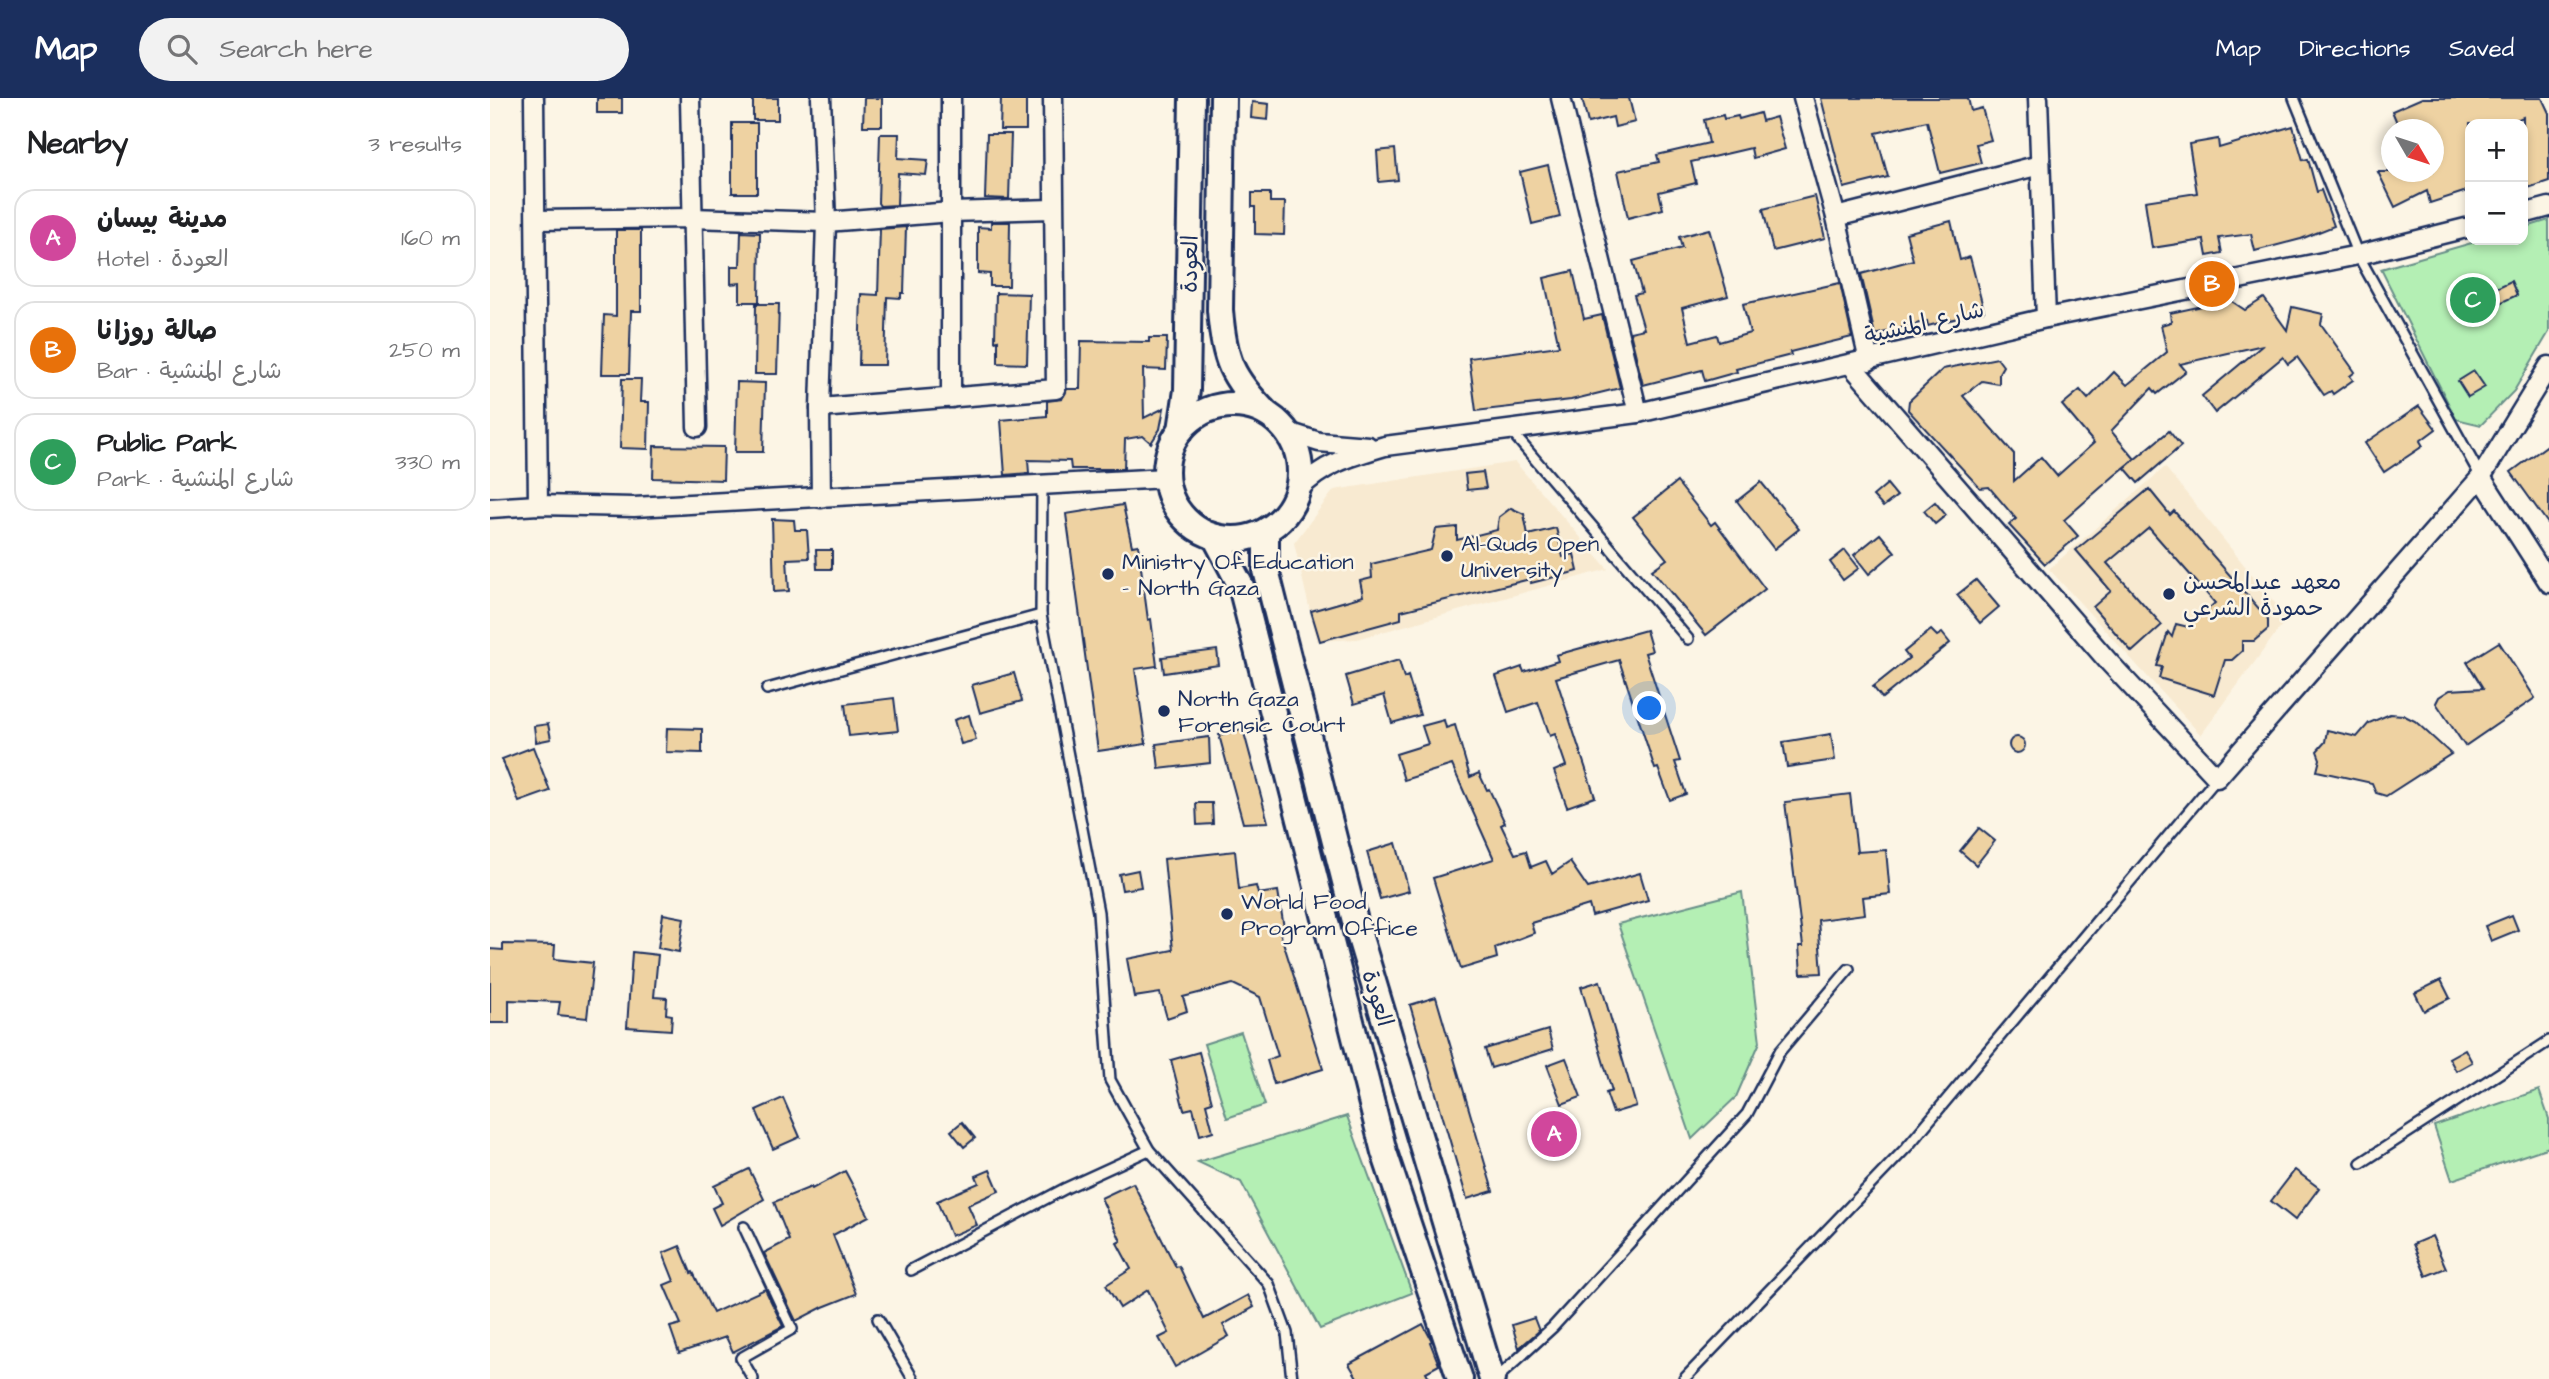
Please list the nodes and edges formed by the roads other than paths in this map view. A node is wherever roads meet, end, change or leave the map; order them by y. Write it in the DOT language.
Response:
graph roads {
  1 [pos="534,98"];
  2 [pos="690,98"];
  3 [pos="821,98"];
  4 [pos="951,98"];
  5 [pos="1053,98"];
  6 [pos="1192,98"];
  7 [pos="1223,98"];
  8 [pos="1561,98"];
  9 [pos="1802,98"];
  10 [pos="2038,98"];
  11 [pos="2294,98"];
  12 [pos="2040,165"];
  13 [pos="2549,207"];
  14 [pos="1053,209"];
  15 [pos="951,212"];
  16 [pos="2528,213"];
  17 [pos="1836,217"];
  18 [pos="691,218"];
  19 [pos="537,220"];
  20 [pos="826,222"];
  21 [pos="2465,228"];
  22 [pos="2358,255"];
  23 [pos="2046,318"];
  24 [pos="1869,360"];
  25 [pos="1850,365"];
  26 [pos="2549,366"];
  27 [pos="951,398"];
  28 [pos="820,408"];
  29 [pos="1266,413"];
  30 [pos="1638,413"];
  31 [pos="697,427"];
  32 [pos="1181,430"];
  33 [pos="1510,430"];
  34 [pos="1288,432"];
  35 [pos="1385,446"];
  36 [pos="2481,477"];
  37 [pos="1166,478"];
  38 [pos="1042,484"];
  39 [pos="1298,490"];
  40 [pos="821,498"];
  41 [pos="538,505"];
  42 [pos="490,508"];
  43 [pos="1266,531"];
  44 [pos="1215,537"];
  45 [pos="2549,583"];
  46 [pos="1041,615"];
  47 [pos="1688,639"];
  48 [pos="767,689"];
  49 [pos="2217,778"];
  50 [pos="1849,969"];
  51 [pos="2549,1041"];
  52 [pos="1149,1150"];
  53 [pos="2361,1163"];
  54 [pos="744,1227"];
  55 [pos="912,1270"];
  56 [pos="878,1319"];
  57 [pos="753,1379"];
  58 [pos="913,1379"];
  59 [pos="1292,1379"];
  60 [pos="1460,1379"];
  61 [pos="1494,1379"];
  62 [pos="1684,1379"];
  1 -- 19 [label="street"];
  2 -- 18 [label="street"];
  3 -- 20 [label="street"];
  4 -- 15 [label="street"];
  5 -- 14 [label="street"];
  6 -- 32 [label="main road, العودة"];
  7 -- 29 [label="main road, العودة"];
  8 -- 30 [label="street"];
  9 -- 17 [label="street"];
  10 -- 12 [label="street"];
  11 -- 22 [label="lane"];
  12 -- 17 [label="street"];
  12 -- 23 [label="street"];
  13 -- 16 [label="street"];
  14 -- 15 [label="street"];
  14 -- 27 [label="street"];
  15 -- 20 [label="street"];
  15 -- 27 [label="street"];
  17 -- 24 [label="street"];
  18 -- 19 [label="street"];
  18 -- 20 [label="street"];
  18 -- 31 [label="street"];
  19 -- 41 [label="street"];
  20 -- 28 [label="street"];
  21 -- 22 [label="street, شارع المنشية"];
  22 -- 23 [label="street, شارع المنشية"];
  22 -- 36 [label="lane"];
  23 -- 24 [label="street, شارع المنشية"];
  24 -- 25 [label="street, شارع المنشية"];
  25 -- 30 [label="street, شارع المنشية"];
  25 -- 49 [label="street"];
  26 -- 36 [label="street"];
  27 -- 28 [label="street"];
  28 -- 40 [label="street"];
  29 -- 32 [label="main road"];
  29 -- 34 [label="main road"];
  30 -- 33 [label="street, شارع المنشية"];
  32 -- 37 [label="main road"];
  33 -- 35 [label="street, شارع المنشية"];
  33 -- 47 [label="lane"];
  34 -- 35 [label="street, شارع المنشية"];
  34 -- 39 [label="main road"];
  35 -- 39 [label="street, شارع المنشية"];
  36 -- 45 [label="street"];
  36 -- 49 [label="street"];
  37 -- 38 [label="street"];
  37 -- 44 [label="main road"];
  38 -- 40 [label="street"];
  38 -- 46 [label="lane"];
  39 -- 43 [label="main road"];
  40 -- 41 [label="street"];
  41 -- 42 [label="street"];
  43 -- 44 [label="main road"];
  43 -- 61 [label="main road, العودة"];
  44 -- 60 [label="main road, العودة"];
  46 -- 48 [label="lane"];
  46 -- 52 [label="lane"];
  49 -- 62 [label="lane"];
  50 -- 61 [label="lane"];
  51 -- 53 [label="lane"];
  52 -- 55 [label="lane"];
  52 -- 59 [label="lane"];
  54 -- 57 [label="lane"];
  56 -- 58 [label="lane"];
}
